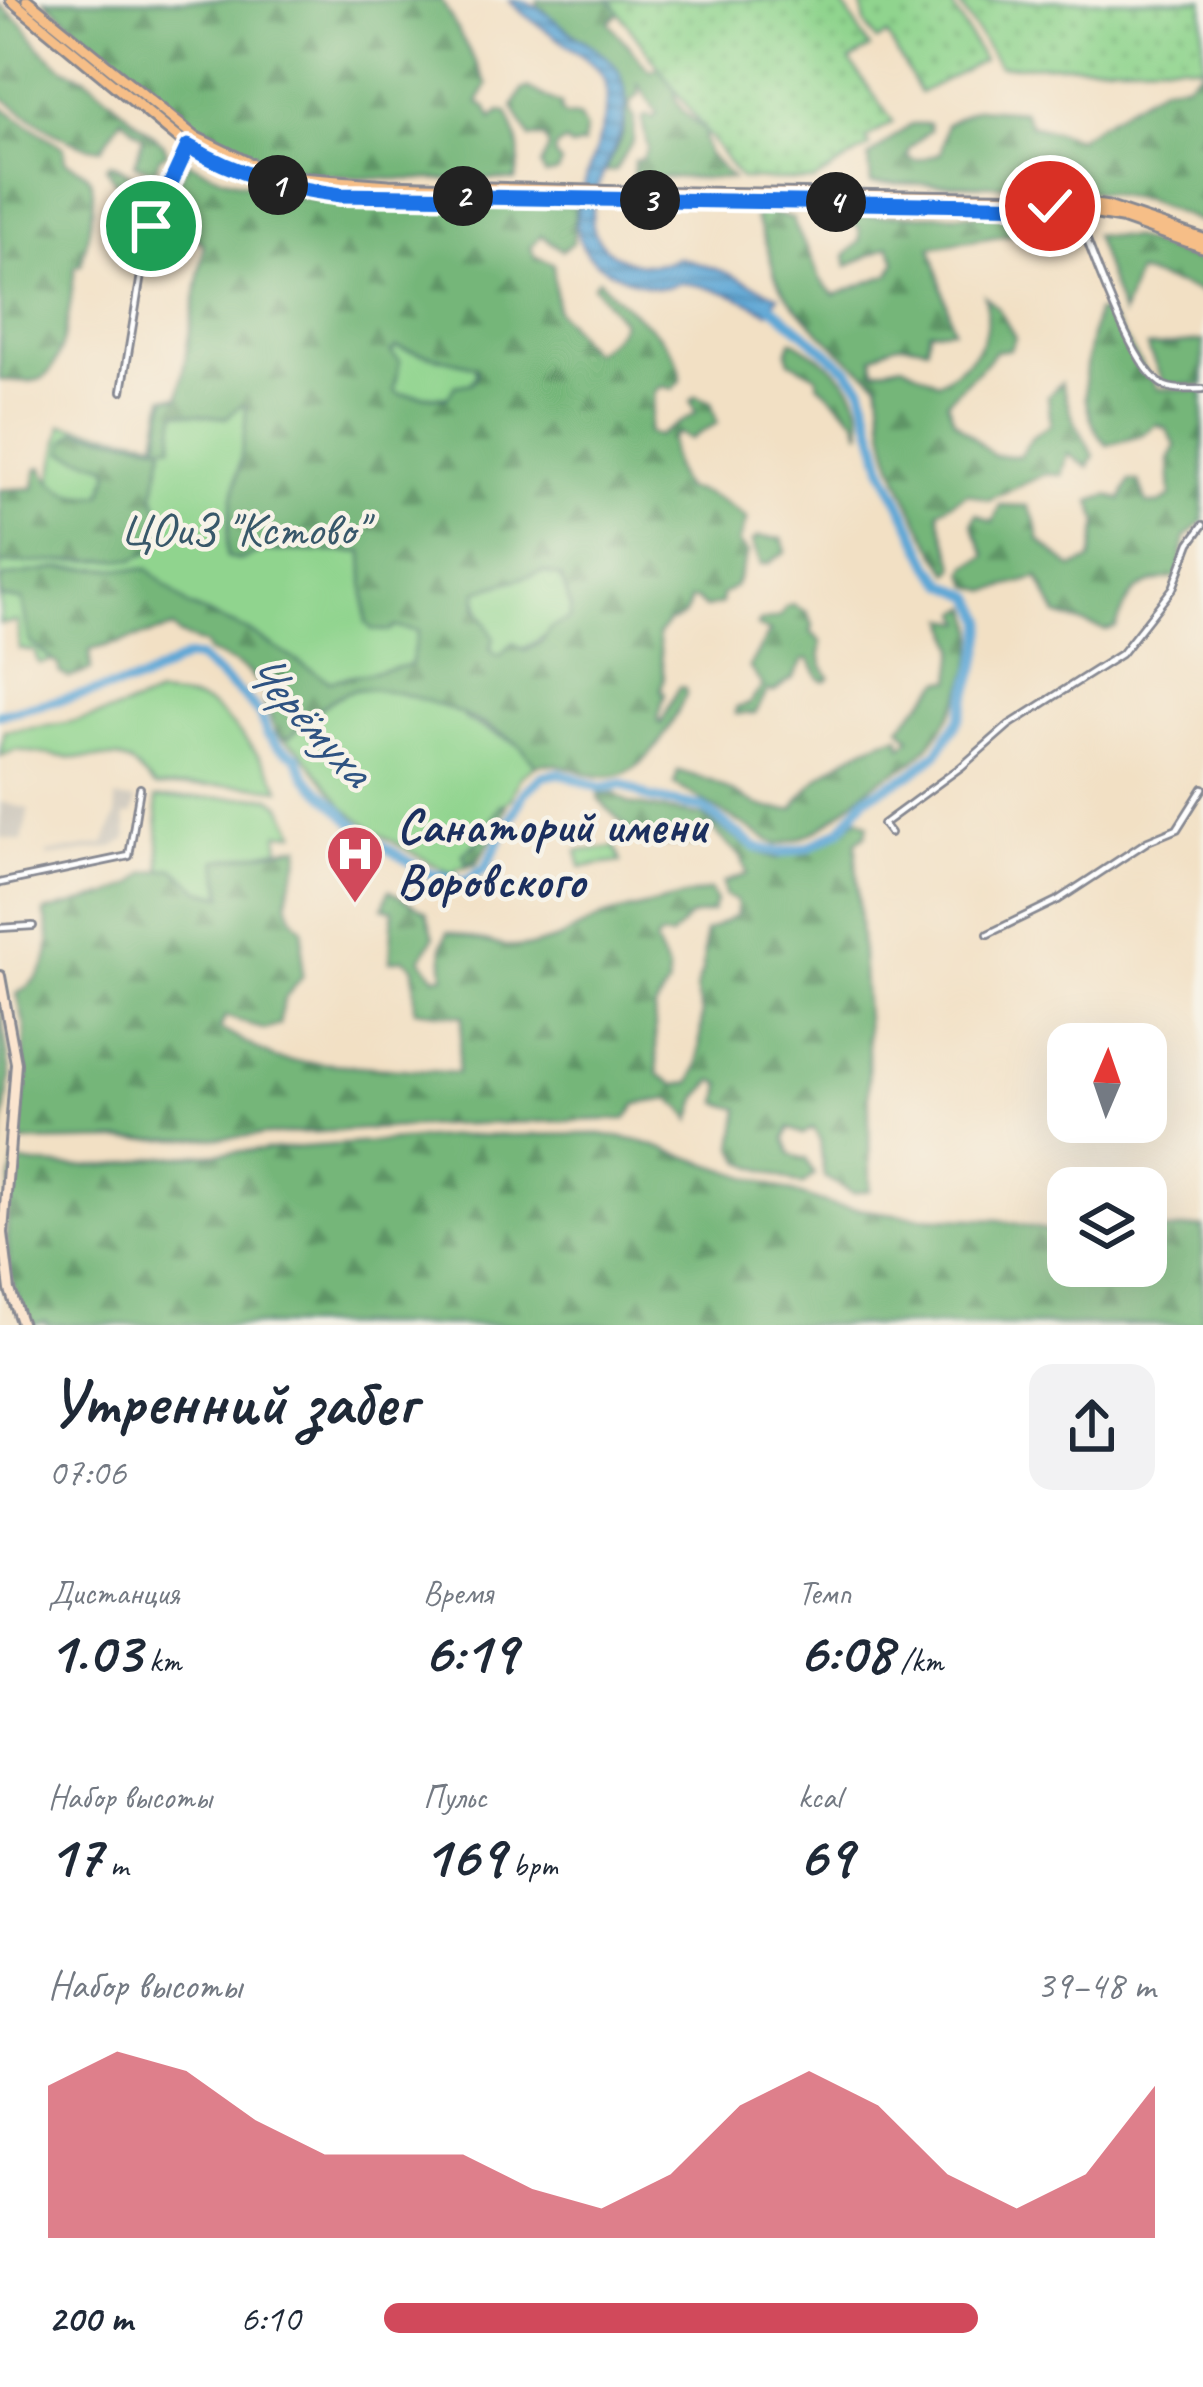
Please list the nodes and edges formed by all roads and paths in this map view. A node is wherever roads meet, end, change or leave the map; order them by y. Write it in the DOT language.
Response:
graph roads {
  1 [pos="11,0"];
  2 [pos="27,0"];
  3 [pos="188,146"];
  4 [pos="552,193"];
  5 [pos="1071,204"];
  6 [pos="1203,243"];
  7 [pos="1203,389"];
  8 [pos="122,391"];
  9 [pos="1203,525"];
  10 [pos="140,788"];
  11 [pos="1203,788"];
  12 [pos="890,833"];
  13 [pos="0,883"];
  14 [pos="33,926"];
  15 [pos="0,928"];
  16 [pos="988,934"];
  17 [pos="0,976"];
  18 [pos="22,1325"];
  1 -- 3 [label="main road"];
  2 -- 4 [label="main road"];
  3 -- 4 [label="main road"];
  3 -- 8 [label="street"];
  4 -- 5 [label="main road"];
  5 -- 6 [label="main road"];
  5 -- 7 [label="street"];
  9 -- 12 [label="street"];
  10 -- 13 [label="street"];
  11 -- 16 [label="street"];
  14 -- 15 [label="street"];
  17 -- 18 [label="main road"];
}
